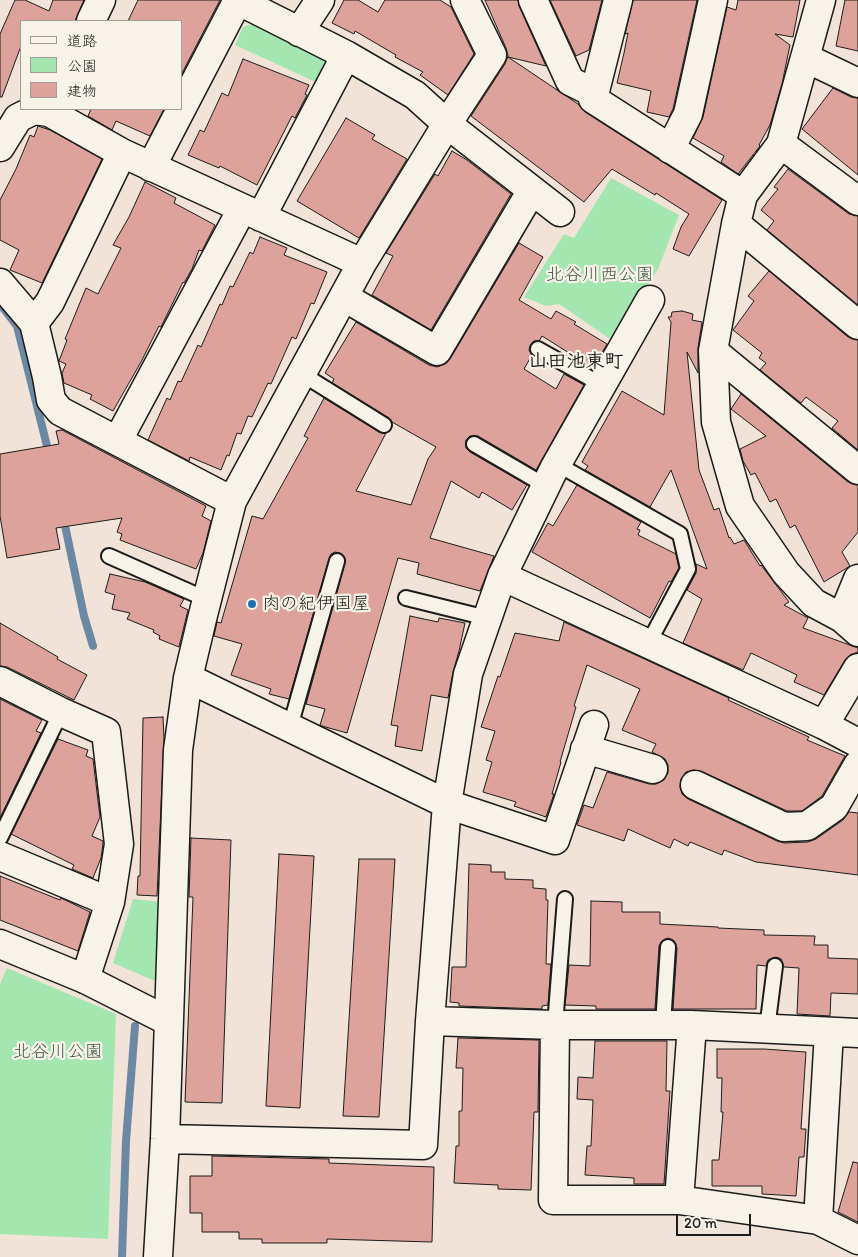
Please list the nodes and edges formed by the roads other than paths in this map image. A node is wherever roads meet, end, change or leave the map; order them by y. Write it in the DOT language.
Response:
graph roads {
  1 [pos="101,0"];
  2 [pos="238,0"];
  3 [pos="320,0"];
  4 [pos="465,0"];
  5 [pos="533,0"];
  6 [pos="618,0"];
  7 [pos="713,0"];
  8 [pos="821,0"];
  9 [pos="91,20"];
  10 [pos="299,32"];
  11 [pos="346,55"];
  12 [pos="806,58"];
  13 [pos="858,83"];
  14 [pos="594,93"];
  15 [pos="182,107"];
  16 [pos="49,110"];
  17 [pos="181,110"];
  18 [pos="447,124"];
  19 [pos="781,144"];
  20 [pos="0,147"];
  21 [pos="670,149"];
  22 [pos="122,153"];
  23 [pos="151,167"];
  24 [pos="532,190"];
  25 [pos="743,195"];
  26 [pos="858,202"];
  27 [pos="560,212"];
  28 [pos="251,213"];
  29 [pos="736,224"];
  30 [pos="362,263"];
  31 [pos="0,283"];
  32 [pos="344,297"];
  33 [pos="650,300"];
  34 [pos="34,323"];
  35 [pos="858,325"];
  36 [pos="538,349"];
  37 [pos="712,351"];
  38 [pos="302,374"];
  39 [pos="602,385"];
  40 [pos="384,425"];
  41 [pos="118,440"];
  42 [pos="474,444"];
  43 [pos="858,470"];
  44 [pos="551,475"];
  45 [pos="232,501"];
  46 [pos="109,556"];
  47 [pos="337,561"];
  48 [pos="502,576"];
  49 [pos="858,580"];
  50 [pos="406,598"];
  51 [pos="208,600"];
  52 [pos="487,618"];
  53 [pos="850,625"];
  54 [pos="648,644"];
  55 [pos="858,668"];
  56 [pos="188,678"];
  57 [pos="0,681"];
  58 [pos="61,712"];
  59 [pos="824,725"];
  60 [pos="290,727"];
  61 [pos="858,743"];
  62 [pos="858,765"];
  63 [pos="653,769"];
  64 [pos="695,785"];
  65 [pos="447,804"];
  66 [pos="0,838"];
  67 [pos="0,856"];
  68 [pos="565,899"];
  69 [pos="110,902"];
  70 [pos="0,944"];
  71 [pos="668,947"];
  72 [pos="775,966"];
  73 [pos="85,979"];
  74 [pos="168,1021"];
  75 [pos="430,1021"];
  76 [pos="555,1025"];
  77 [pos="663,1025"];
  78 [pos="692,1025"];
  79 [pos="767,1029"];
  80 [pos="829,1032"];
  81 [pos="858,1034"];
  82 [pos="165,1139"];
  83 [pos="679,1200"];
  84 [pos="818,1220"];
  85 [pos="858,1240"];
  86 [pos="158,1257"];
  1 -- 9 [label="street"];
  2 -- 10 [label="street"];
  2 -- 15 [label="street"];
  3 -- 10 [label="street"];
  4 -- 18 [label="street"];
  5 -- 14 [label="street"];
  6 -- 14 [label="street"];
  7 -- 21 [label="street"];
  8 -- 12 [label="street"];
  10 -- 11 [label="street"];
  11 -- 18 [label="street"];
  11 -- 28 [label="street"];
  12 -- 13 [label="street"];
  12 -- 19 [label="street"];
  14 -- 21 [label="street"];
  16 -- 20 [label="street"];
  16 -- 22 [label="street"];
  17 -- 23 [label="street"];
  18 -- 24 [label="street"];
  18 -- 30 [label="street"];
  19 -- 25 [label="street"];
  19 -- 26 [label="street"];
  21 -- 25 [label="street"];
  22 -- 23 [label="street"];
  22 -- 34 [label="street"];
  23 -- 28 [label="street"];
  24 -- 27 [label="street"];
  24 -- 32 [label="street"];
  25 -- 29 [label="street"];
  28 -- 30 [label="street"];
  28 -- 41 [label="street"];
  29 -- 35 [label="street"];
  29 -- 37 [label="street"];
  30 -- 32 [label="street"];
  31 -- 34 [label="street"];
  32 -- 38 [label="street"];
  33 -- 39 [label="street"];
  34 -- 41 [label="street"];
  36 -- 39 [label="lane"];
  37 -- 43 [label="street"];
  37 -- 53 [label="street"];
  38 -- 40 [label="lane"];
  38 -- 45 [label="street"];
  39 -- 44 [label="street"];
  41 -- 45 [label="street"];
  42 -- 44 [label="lane"];
  44 -- 48 [label="street"];
  44 -- 54 [label="lane"];
  45 -- 51 [label="street"];
  46 -- 51 [label="lane"];
  47 -- 60 [label="lane"];
  48 -- 52 [label="street"];
  48 -- 54 [label="street"];
  49 -- 53 [label="street"];
  50 -- 52 [label="lane"];
  51 -- 56 [label="street"];
  52 -- 65 [label="street"];
  54 -- 59 [label="street"];
  55 -- 59 [label="street"];
  56 -- 60 [label="street"];
  56 -- 74 [label="street"];
  57 -- 58 [label="street"];
  58 -- 66 [label="lane"];
  58 -- 69 [label="street"];
  59 -- 61 [label="street"];
  60 -- 65 [label="street"];
  62 -- 64 [label="street"];
  63 -- 65 [label="street"];
  65 -- 75 [label="street"];
  67 -- 69 [label="street"];
  68 -- 76 [label="lane"];
  69 -- 73 [label="street"];
  70 -- 73 [label="street"];
  71 -- 77 [label="lane"];
  72 -- 79 [label="lane"];
  73 -- 74 [label="street"];
  74 -- 82 [label="street"];
  75 -- 76 [label="street"];
  75 -- 82 [label="street"];
  76 -- 77 [label="street"];
  76 -- 83 [label="street"];
  77 -- 78 [label="street"];
  78 -- 79 [label="street"];
  78 -- 83 [label="street"];
  79 -- 80 [label="street"];
  80 -- 81 [label="street"];
  80 -- 84 [label="street"];
  82 -- 86 [label="street"];
  83 -- 84 [label="street"];
  84 -- 85 [label="street"];
}
